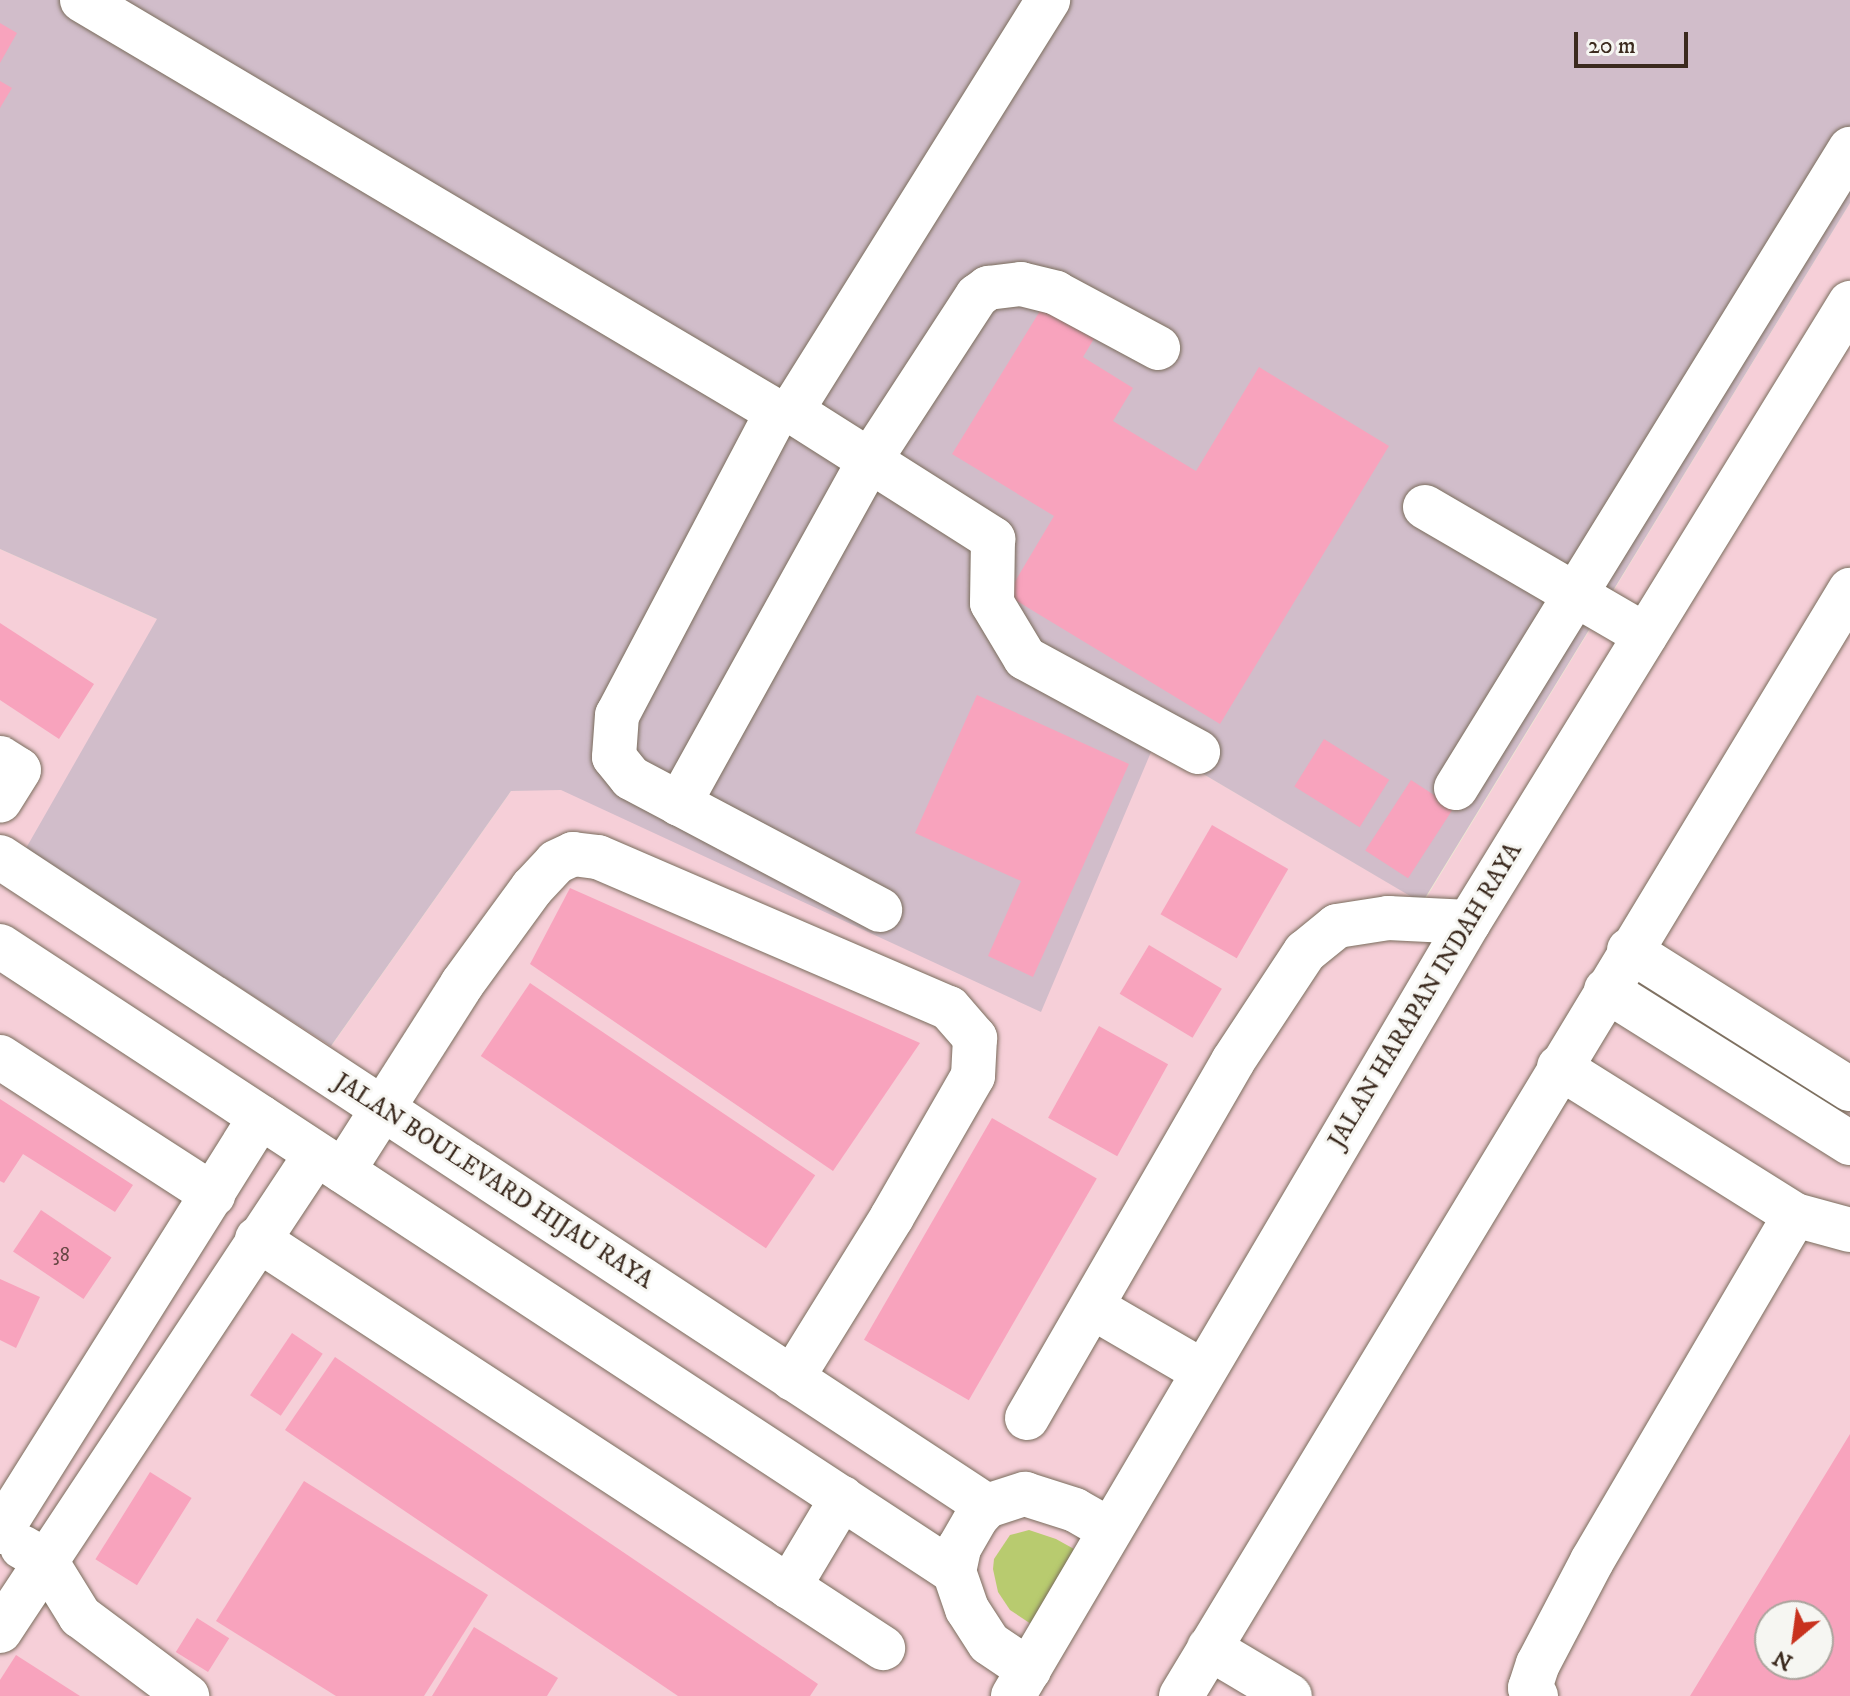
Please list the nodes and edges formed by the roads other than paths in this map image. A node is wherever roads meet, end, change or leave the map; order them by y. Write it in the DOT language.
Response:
graph roads {
  1 [pos="82,0"];
  2 [pos="1048,0"];
  3 [pos="1850,149"];
  4 [pos="1850,303"];
  5 [pos="1158,348"];
  6 [pos="784,411"];
  7 [pos="870,460"];
  8 [pos="1425,507"];
  9 [pos="1850,590"];
  10 [pos="1577,595"];
  11 [pos="1645,635"];
  12 [pos="1198,752"];
  13 [pos="0,758"];
  14 [pos="1456,788"];
  15 [pos="0,800"];
  16 [pos="679,804"];
  17 [pos="0,857"];
  18 [pos="880,910"];
  19 [pos="1469,922"];
  20 [pos="0,946"];
  21 [pos="1629,950"];
  22 [pos="1606,990"];
  23 [pos="0,1057"];
  24 [pos="1559,1067"];
  25 [pos="1850,1089"];
  26 [pos="384,1110"];
  27 [pos="260,1117"];
  28 [pos="1850,1143"];
  29 [pos="330,1162"];
  30 [pos="213,1195"];
  31 [pos="1795,1215"];
  32 [pos="1850,1230"];
  33 [pos="257,1239"];
  34 [pos="1092,1307"];
  35 [pos="1202,1371"];
  36 [pos="792,1378"];
  37 [pos="1027,1418"];
  38 [pos="842,1498"];
  39 [pos="987,1506"];
  40 [pos="1110,1530"];
  41 [pos="0,1533"];
  42 [pos="46,1561"];
  43 [pos="954,1572"];
  44 [pos="789,1587"];
  45 [pos="80,1616"];
  46 [pos="3,1622"];
  47 [pos="883,1648"];
  48 [pos="1209,1648"];
  49 [pos="1021,1683"];
  50 [pos="187,1696"];
  51 [pos="1181,1696"];
  52 [pos="1290,1696"];
  53 [pos="1536,1696"];
  1 -- 6 [label="street"];
  2 -- 6 [label="street"];
  3 -- 10 [label="street"];
  4 -- 11 [label="street, JALAN HARAPAN INDAH RAYA"];
  5 -- 7 [label="street"];
  6 -- 7 [label="street"];
  6 -- 16 [label="street"];
  7 -- 12 [label="street"];
  7 -- 16 [label="street"];
  8 -- 10 [label="street"];
  9 -- 21 [label="street"];
  10 -- 11 [label="street"];
  10 -- 14 [label="street"];
  11 -- 19 [label="street, JALAN HARAPAN INDAH RAYA"];
  13 -- 15 [label="street"];
  16 -- 18 [label="street"];
  17 -- 26 [label="street, JALAN BOULEVARD HIJAU RAYA"];
  19 -- 34 [label="street"];
  19 -- 35 [label="street, JALAN HARAPAN INDAH RAYA"];
  20 -- 27 [label="street"];
  21 -- 22 [label="street"];
  21 -- 25 [label="street"];
  22 -- 24 [label="street"];
  22 -- 28 [label="street"];
  23 -- 30 [label="street"];
  24 -- 31 [label="street"];
  24 -- 48 [label="street"];
  26 -- 29 [label="street"];
  26 -- 36 [label="street, JALAN BOULEVARD HIJAU RAYA"];
  26 -- 36 [label="street"];
  27 -- 29 [label="street"];
  27 -- 30 [label="street"];
  29 -- 33 [label="street"];
  29 -- 38 [label="street"];
  30 -- 41 [label="street"];
  31 -- 32 [label="street"];
  31 -- 53 [label="street"];
  33 -- 42 [label="street"];
  33 -- 44 [label="street"];
  34 -- 35 [label="street"];
  34 -- 37 [label="street"];
  35 -- 40 [label="street, JALAN HARAPAN INDAH RAYA"];
  36 -- 39 [label="street, JALAN BOULEVARD HIJAU RAYA"];
  38 -- 43 [label="street"];
  38 -- 44 [label="street"];
  39 -- 40 [label="street"];
  39 -- 43 [label="street"];
  40 -- 49 [label="street, JALAN HARAPAN INDAH RAYA"];
  41 -- 42 [label="street"];
  42 -- 45 [label="street"];
  42 -- 46 [label="street"];
  43 -- 49 [label="street"];
  44 -- 47 [label="street"];
  45 -- 46 [label="street"];
  45 -- 50 [label="street"];
  48 -- 51 [label="street"];
  48 -- 52 [label="street"];
}
